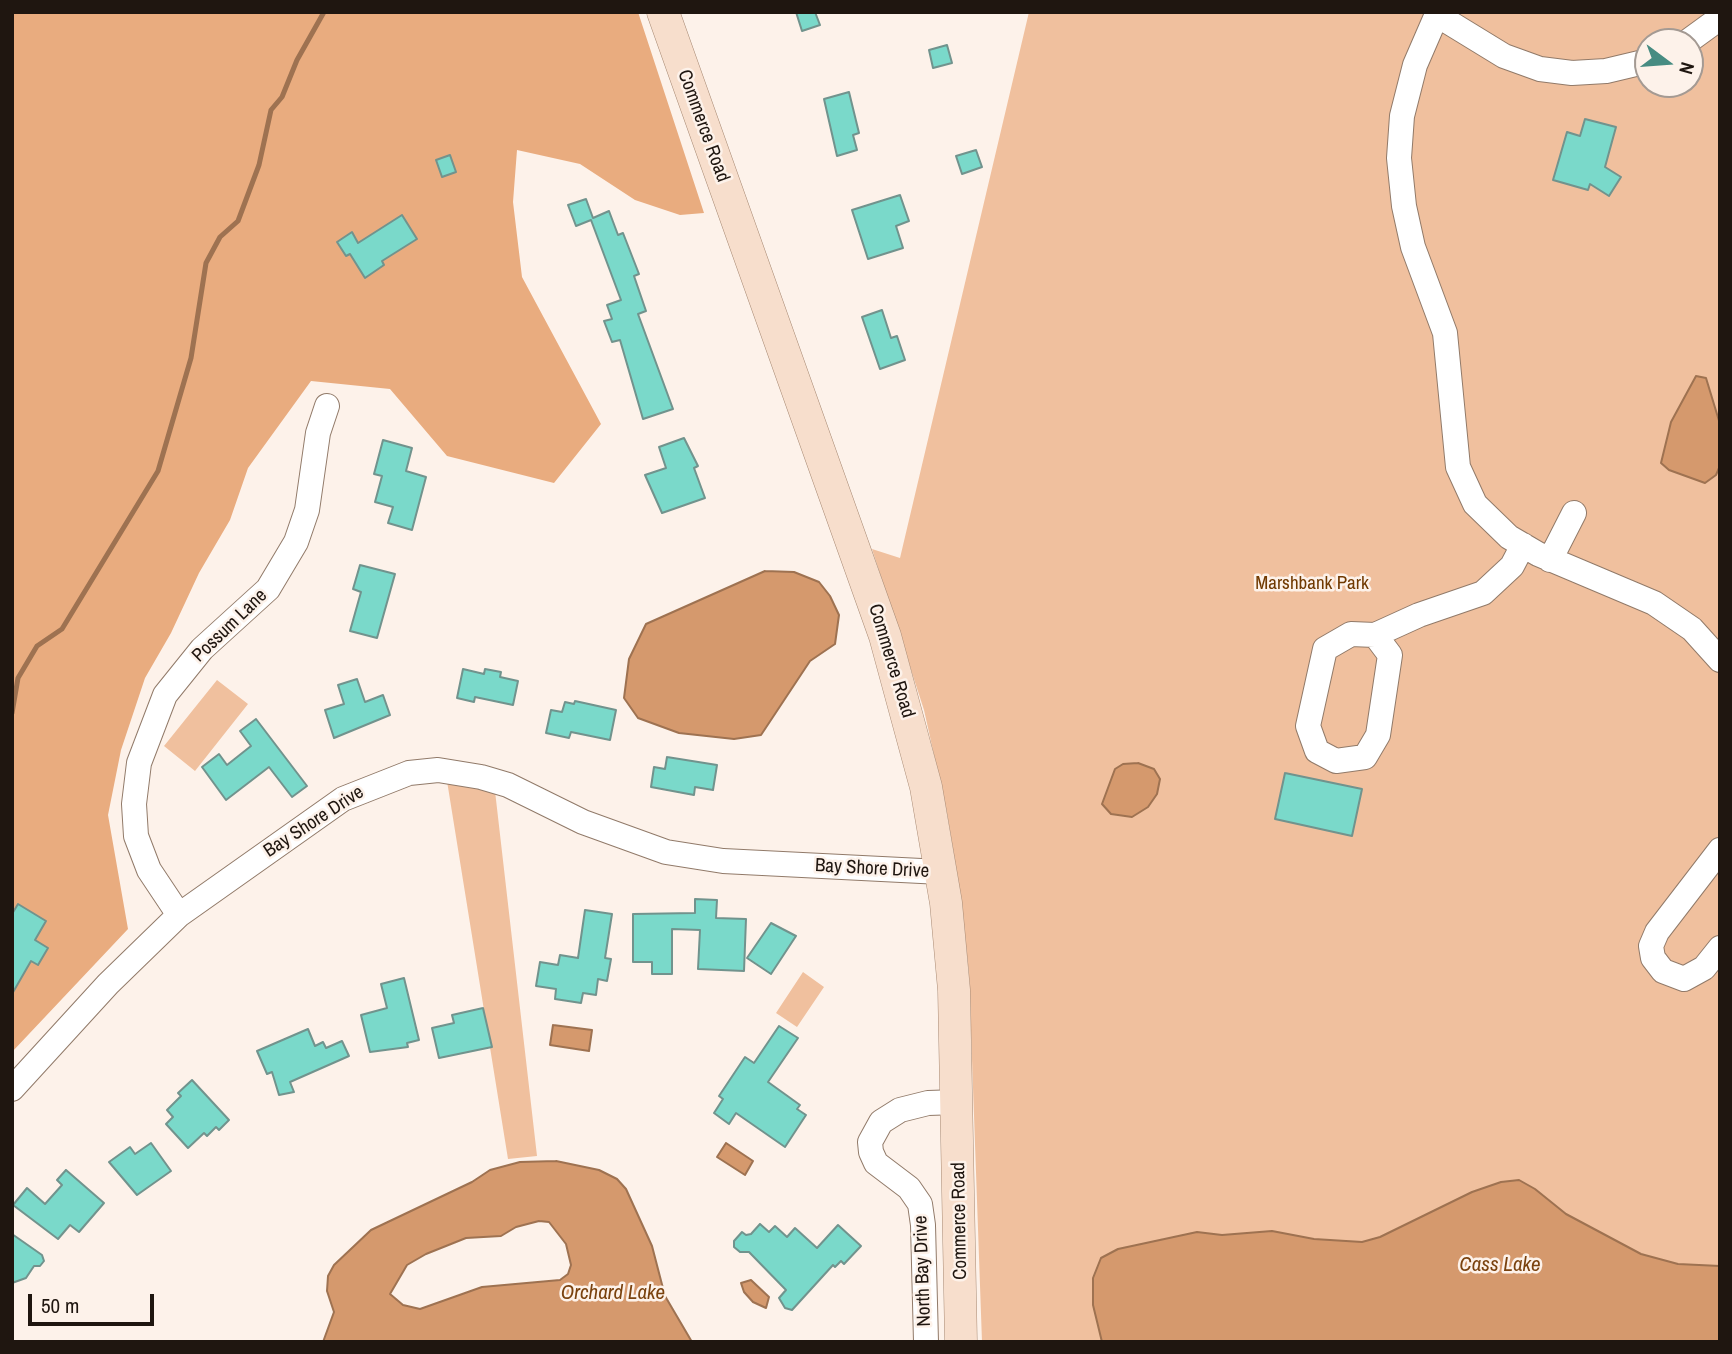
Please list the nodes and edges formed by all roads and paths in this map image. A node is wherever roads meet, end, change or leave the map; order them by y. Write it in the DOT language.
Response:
graph roads {
  1 [pos="663,12"];
  2 [pos="1438,14"];
  3 [pos="1720,18"];
  4 [pos="1704,30"];
  5 [pos="1634,64"];
  6 [pos="327,406"];
  7 [pos="1574,513"];
  8 [pos="1523,545"];
  9 [pos="1550,559"];
  10 [pos="1375,635"];
  11 [pos="1720,660"];
  12 [pos="1720,850"];
  13 [pos="941,872"];
  14 [pos="179,915"];
  15 [pos="1720,948"];
  16 [pos="12,1089"];
  17 [pos="958,1109"];
  18 [pos="926,1342"];
  19 [pos="961,1342"];
  1 -- 13 [label="main road, Commerce Road"];
  2 -- 5 [label="street"];
  2 -- 8 [label="street"];
  3 -- 4 [label="street"];
  6 -- 14 [label="street, Possum Lane"];
  7 -- 9 [label="street"];
  8 -- 9 [label="street"];
  8 -- 10 [label="street"];
  9 -- 11 [label="street"];
  10 -- 10 [label="street"];
  12 -- 15 [label="street"];
  13 -- 14 [label="street, Bay Shore Drive"];
  13 -- 17 [label="main road, Commerce Road"];
  14 -- 16 [label="street, Bay Shore Drive"];
  17 -- 18 [label="street, North Bay Drive"];
  17 -- 19 [label="main road, Commerce Road"];
}
